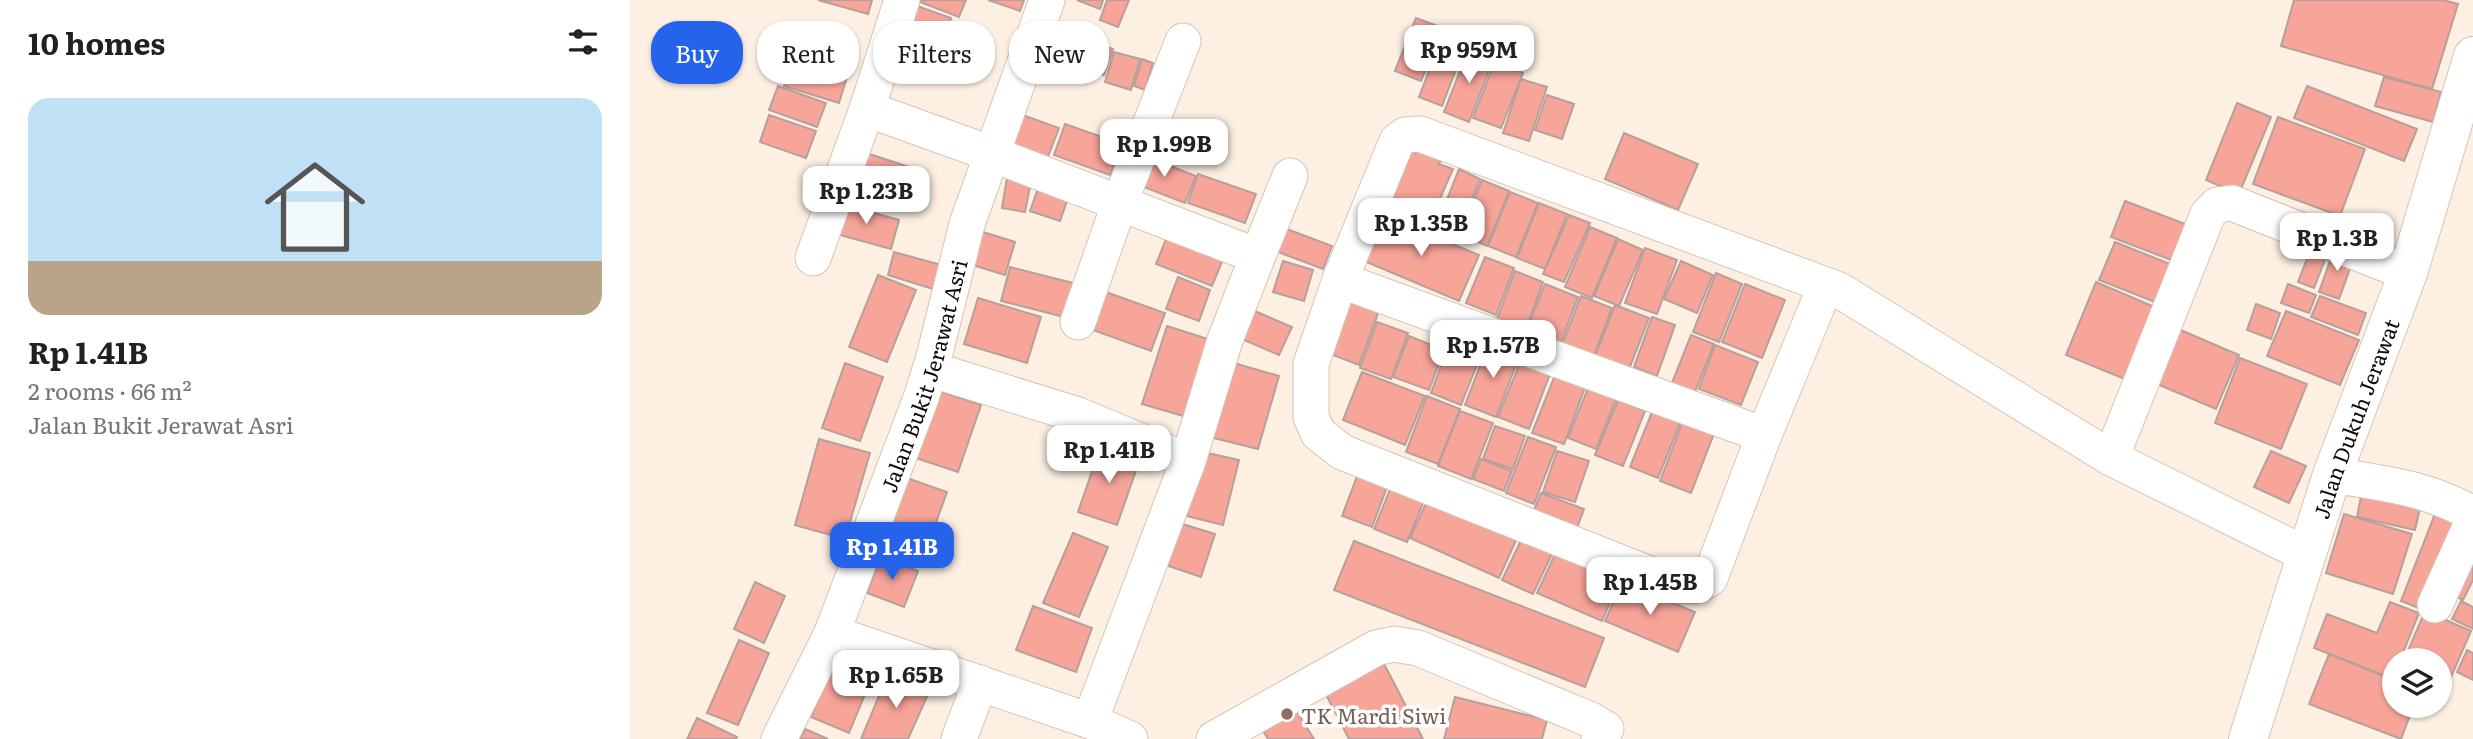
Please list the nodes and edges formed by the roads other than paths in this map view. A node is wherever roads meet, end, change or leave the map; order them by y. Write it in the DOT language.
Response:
graph roads {
  1 [pos="902,0"];
  2 [pos="1047,0"];
  3 [pos="1183,41"];
  4 [pos="2473,56"];
  5 [pos="867,109"];
  6 [pos="992,153"];
  7 [pos="1290,176"];
  8 [pos="1120,202"];
  9 [pos="813,258"];
  10 [pos="1257,258"];
  11 [pos="2408,272"];
  12 [pos="1340,280"];
  13 [pos="1826,285"];
  14 [pos="1078,322"];
  15 [pos="930,369"];
  16 [pos="1764,435"];
  17 [pos="2111,458"];
  18 [pos="1188,461"];
  19 [pos="2332,475"];
  20 [pos="2473,514"];
  21 [pos="2473,521"];
  22 [pos="2306,555"];
  23 [pos="2435,605"];
  24 [pos="832,633"];
  25 [pos="980,683"];
  26 [pos="1090,722"];
  27 [pos="2252,738"];
  28 [pos="779,739"];
  29 [pos="959,739"];
  30 [pos="1130,739"];
  31 [pos="1214,739"];
  32 [pos="1599,739"];
  1 -- 5 [label="street"];
  2 -- 6 [label="street, Jalan Bukit Jerawat Asri"];
  3 -- 8 [label="street"];
  4 -- 11 [label="street, Jalan Dukuh Jerawat"];
  5 -- 6 [label="street"];
  5 -- 9 [label="street"];
  6 -- 8 [label="street"];
  6 -- 15 [label="street, Jalan Bukit Jerawat Asri"];
  7 -- 10 [label="street"];
  8 -- 10 [label="street"];
  8 -- 14 [label="street"];
  10 -- 18 [label="street"];
  11 -- 17 [label="street"];
  11 -- 19 [label="street, Jalan Dukuh Jerawat"];
  12 -- 13 [label="street"];
  12 -- 16 [label="street"];
  12 -- 16 [label="street"];
  13 -- 16 [label="street"];
  13 -- 17 [label="street"];
  15 -- 18 [label="street"];
  15 -- 24 [label="street, Jalan Bukit Jerawat Asri"];
  17 -- 22 [label="street"];
  18 -- 26 [label="street"];
  19 -- 20 [label="street"];
  19 -- 22 [label="street, Jalan Dukuh Jerawat"];
  21 -- 23 [label="street"];
  22 -- 27 [label="street, Jalan Dukuh Jerawat"];
  24 -- 25 [label="street"];
  24 -- 28 [label="street, Jalan Bukit Jerawat Asri"];
  25 -- 26 [label="street"];
  25 -- 29 [label="street"];
  26 -- 30 [label="street"];
  31 -- 32 [label="street"];
}
